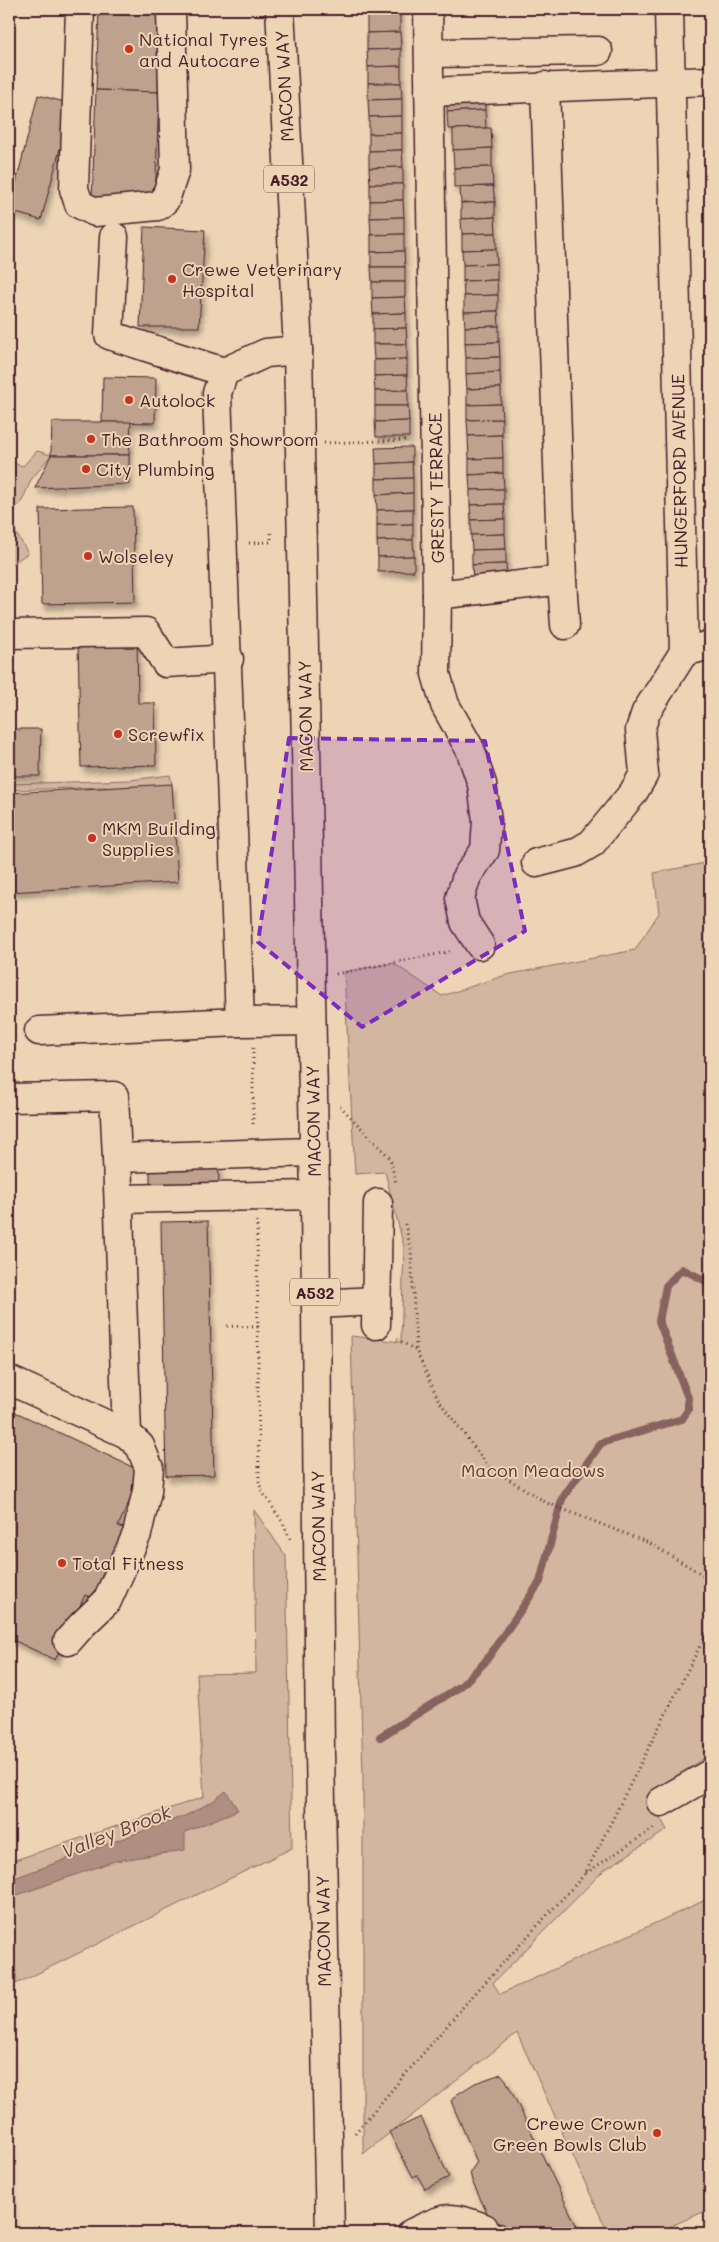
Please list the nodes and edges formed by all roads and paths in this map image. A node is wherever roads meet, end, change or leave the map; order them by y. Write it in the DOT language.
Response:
graph roads {
  1 [pos="80,9"];
  2 [pos="171,9"];
  3 [pos="280,9"];
  4 [pos="428,9"];
  5 [pos="669,9"];
  6 [pos="598,51"];
  7 [pos="429,53"];
  8 [pos="710,81"];
  9 [pos="670,82"];
  10 [pos="545,86"];
  11 [pos="430,92"];
  12 [pos="114,237"];
  13 [pos="298,350"];
  14 [pos="224,372"];
  15 [pos="435,440"];
  16 [pos="316,443"];
  17 [pos="271,529"];
  18 [pos="224,544"];
  19 [pos="562,580"];
  20 [pos="438,595"];
  21 [pos="565,625"];
  22 [pos="10,634"];
  23 [pos="710,645"];
  24 [pos="684,652"];
  25 [pos="229,659"];
  26 [pos="536,862"];
  27 [pos="480,946"];
  28 [pos="333,975"];
  29 [pos="311,1021"];
  30 [pos="240,1022"];
  31 [pos="39,1031"];
  32 [pos="9,1098"];
  33 [pos="337,1104"];
  34 [pos="313,1152"];
  35 [pos="253,1154"];
  36 [pos="117,1158"];
  37 [pos="387,1194"];
  38 [pos="315,1195"];
  39 [pos="256,1197"];
  40 [pos="120,1199"];
  41 [pos="405,1222"];
  42 [pos="316,1304"];
  43 [pos="227,1326"];
  44 [pos="258,1327"];
  45 [pos="9,1380"];
  46 [pos="127,1434"];
  47 [pos="293,1547"];
  48 [pos="710,1579"];
  49 [pos="710,1626"];
  50 [pos="68,1641"];
  51 [pos="710,1774"];
  52 [pos="661,1802"];
  53 [pos="585,1874"];
  54 [pos="354,2134"];
  55 [pos="330,2233"];
  56 [pos="412,2233"];
  57 [pos="486,2233"];
  1 -- 2 [label="main road"];
  3 -- 13 [label="main road, MACON WAY / A532"];
  4 -- 7 [label="main road, GRESTY TERRACE"];
  5 -- 9 [label="main road, HUNGERFORD AVENUE"];
  6 -- 7 [label="main road"];
  7 -- 11 [label="main road, GRESTY TERRACE"];
  8 -- 9 [label="main road"];
  9 -- 10 [label="main road"];
  9 -- 24 [label="main road, HUNGERFORD AVENUE"];
  10 -- 11 [label="main road"];
  10 -- 19 [label="main road"];
  11 -- 15 [label="main road, GRESTY TERRACE"];
  12 -- 14 [label="main road"];
  13 -- 14 [label="main road"];
  13 -- 29 [label="main road, MACON WAY / A532"];
  14 -- 18 [label="main road"];
  15 -- 16 [label="path"];
  15 -- 20 [label="main road, GRESTY TERRACE"];
  17 -- 18 [label="path"];
  18 -- 25 [label="main road"];
  19 -- 20 [label="main road"];
  19 -- 21 [label="main road"];
  20 -- 27 [label="main road, GRESTY TERRACE"];
  22 -- 25 [label="main road"];
  23 -- 24 [label="main road"];
  24 -- 26 [label="main road"];
  25 -- 30 [label="main road"];
  27 -- 28 [label="path"];
  29 -- 30 [label="main road"];
  29 -- 34 [label="main road, MACON WAY / A532"];
  30 -- 31 [label="main road"];
  30 -- 35 [label="path"];
  32 -- 36 [label="main road"];
  33 -- 37 [label="path"];
  34 -- 35 [label="main road"];
  34 -- 38 [label="main road, MACON WAY / A532"];
  35 -- 36 [label="main road"];
  36 -- 40 [label="main road"];
  37 -- 42 [label="main road"];
  38 -- 39 [label="main road"];
  38 -- 42 [label="main road, MACON WAY / A532"];
  39 -- 40 [label="main road"];
  39 -- 44 [label="path"];
  40 -- 46 [label="main road"];
  41 -- 48 [label="path"];
  42 -- 55 [label="main road, MACON WAY / A532"];
  43 -- 44 [label="path"];
  44 -- 47 [label="path"];
  45 -- 46 [label="main road"];
  46 -- 50 [label="main road"];
  49 -- 53 [label="path"];
  51 -- 52 [label="main road"];
  52 -- 53 [label="path"];
  53 -- 54 [label="path"];
  56 -- 57 [label="main road"];
}
